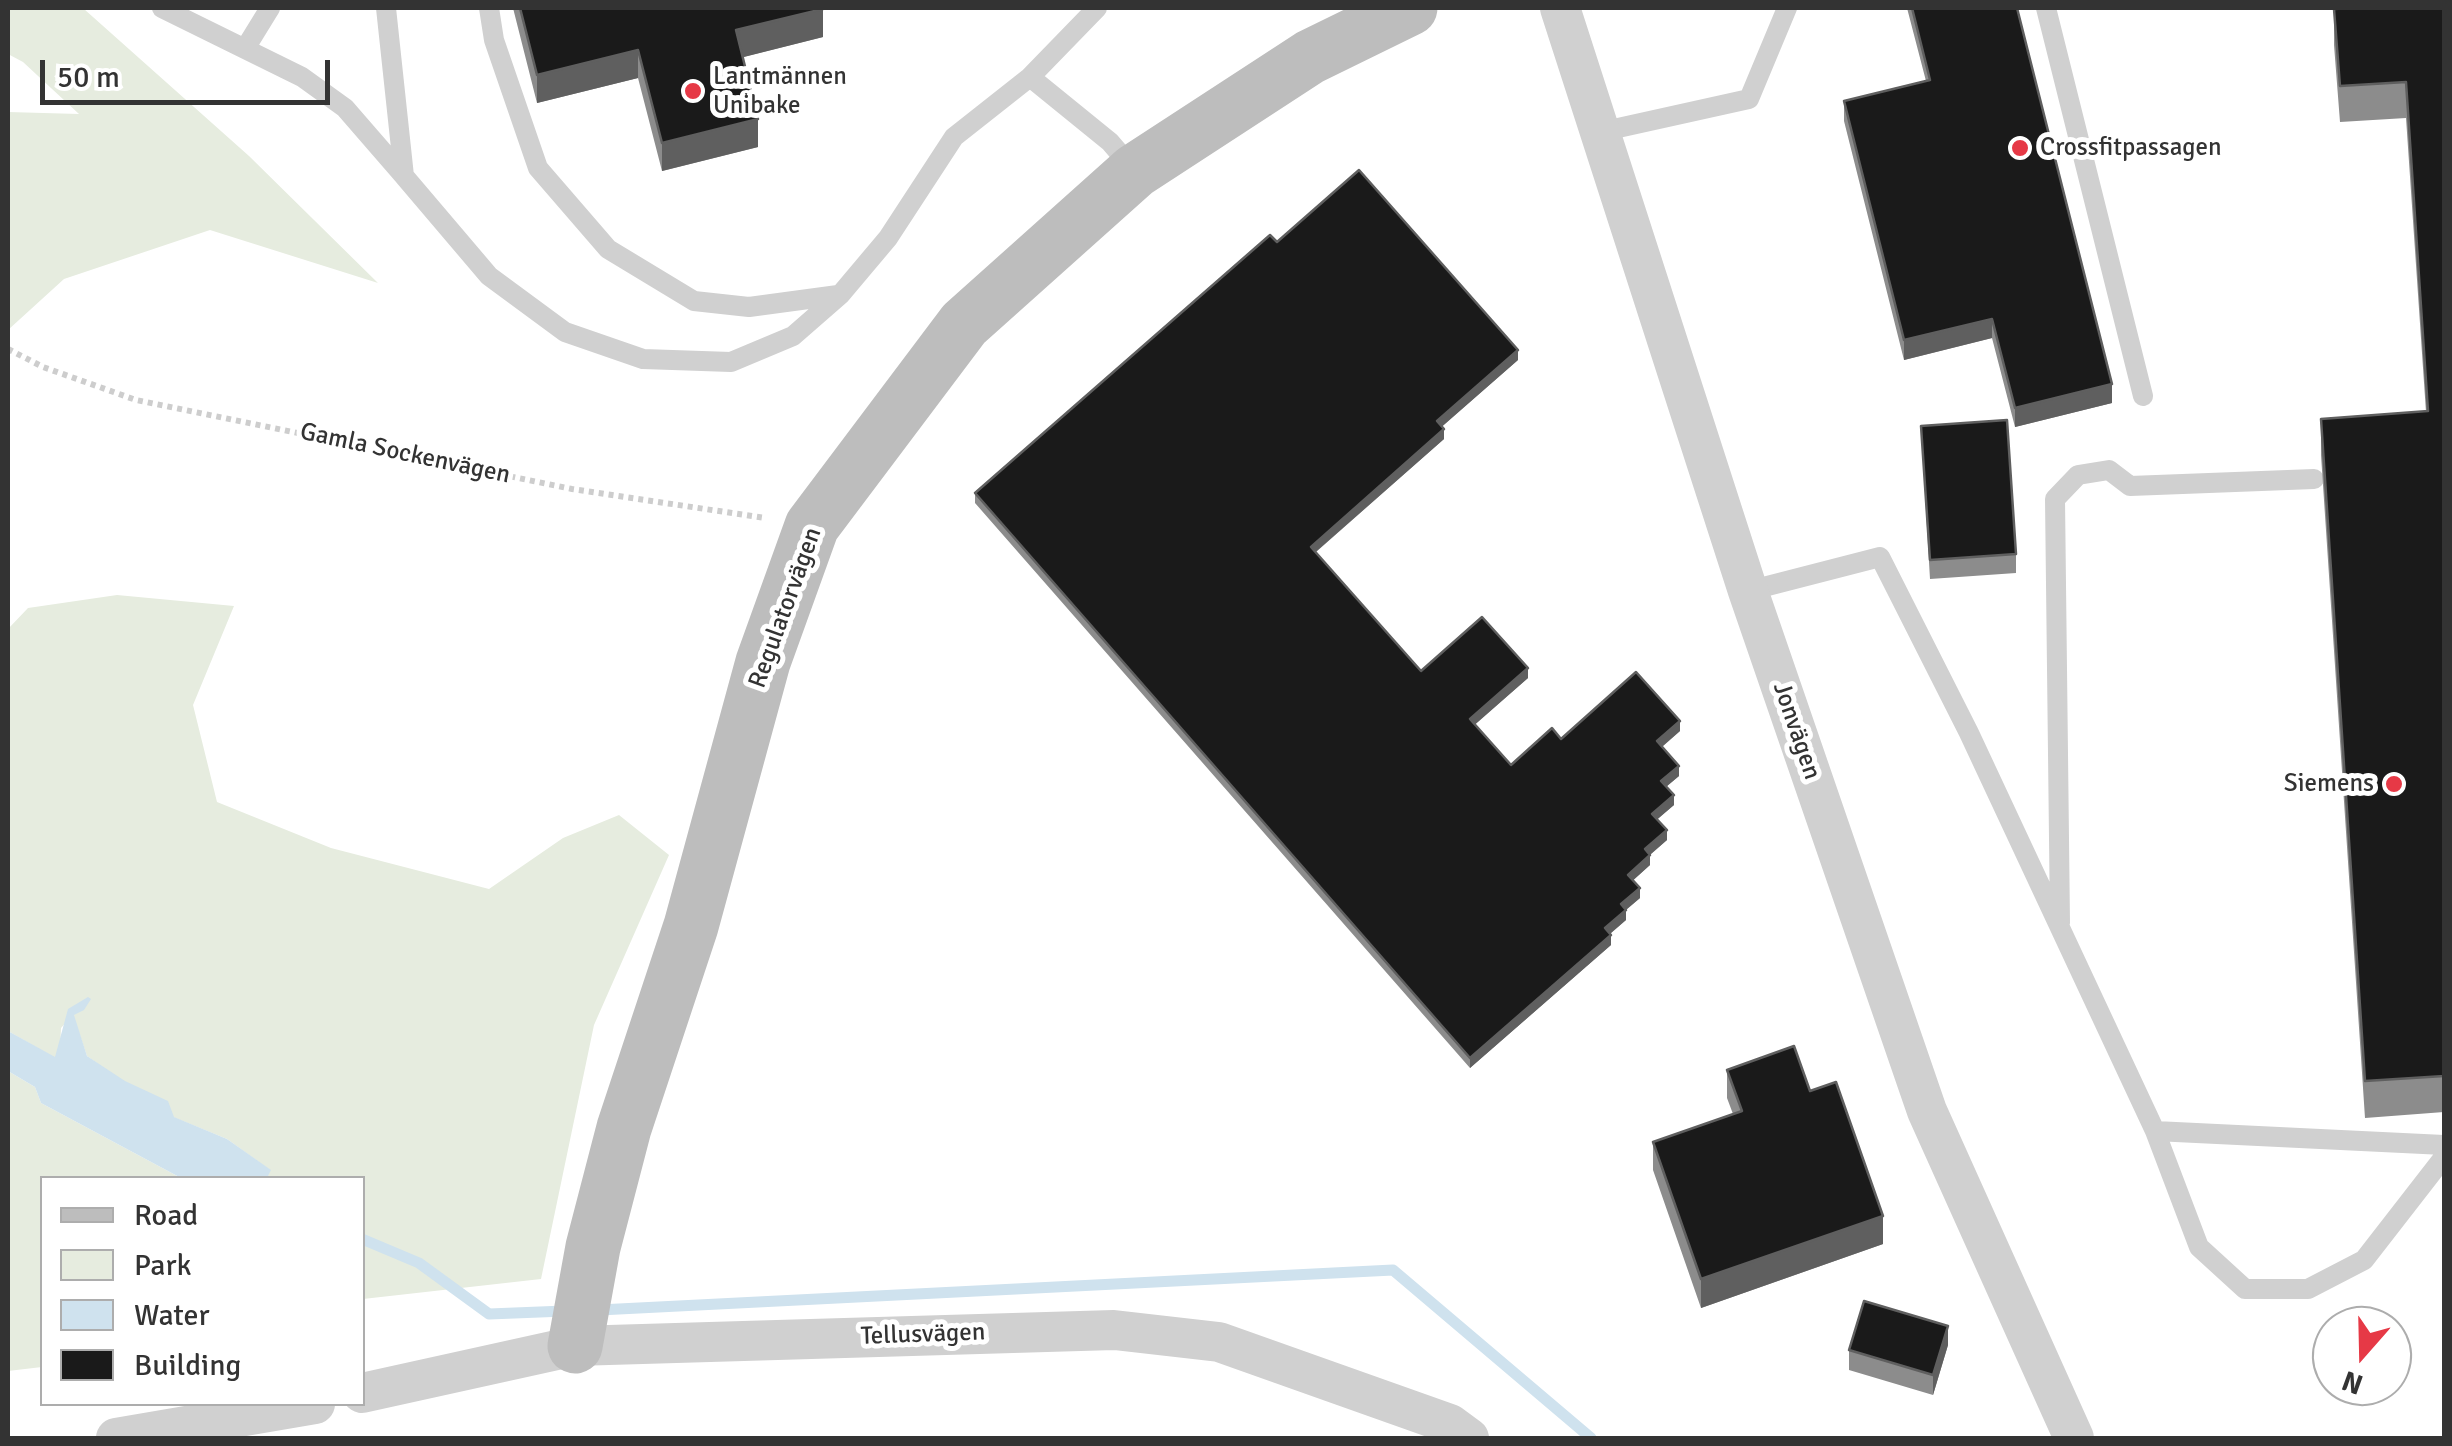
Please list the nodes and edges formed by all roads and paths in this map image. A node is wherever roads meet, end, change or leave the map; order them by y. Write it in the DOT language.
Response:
graph roads {
  1 [pos="162,8"];
  2 [pos="270,8"];
  3 [pos="386,8"];
  4 [pos="489,8"];
  5 [pos="1097,8"];
  6 [pos="1410,8"];
  7 [pos="1560,8"];
  8 [pos="1787,8"];
  9 [pos="2046,8"];
  10 [pos="246,47"];
  11 [pos="1030,78"];
  12 [pos="1600,132"];
  13 [pos="1135,171"];
  14 [pos="404,176"];
  15 [pos="840,295"];
  16 [pos="8,349"];
  17 [pos="2143,396"];
  18 [pos="2314,479"];
  19 [pos="812,526"];
  20 [pos="1748,591"];
  21 [pos="2060,930"];
  22 [pos="2155,1131"];
  23 [pos="2444,1145"];
  24 [pos="2444,1157"];
  25 [pos="579,1323"];
  26 [pos="365,1392"];
  27 [pos="296,1417"];
  28 [pos="116,1438"];
  29 [pos="1469,1438"];
  30 [pos="2074,1438"];
  1 -- 10 [label="lane"];
  2 -- 10 [label="lane"];
  3 -- 14 [label="lane"];
  4 -- 15 [label="lane"];
  5 -- 11 [label="lane"];
  6 -- 13 [label="street, Regulatorvägen"];
  7 -- 12 [label="street, Jonvägen"];
  8 -- 12 [label="lane"];
  9 -- 17 [label="lane"];
  10 -- 14 [label="lane"];
  11 -- 13 [label="lane"];
  11 -- 15 [label="lane"];
  12 -- 20 [label="street, Jonvägen"];
  13 -- 19 [label="street, Regulatorvägen"];
  14 -- 15 [label="lane"];
  16 -- 19 [label="path, Gamla Sockenvägen"];
  18 -- 21 [label="lane"];
  19 -- 25 [label="street, Regulatorvägen"];
  20 -- 21 [label="lane"];
  20 -- 30 [label="street, Jonvägen"];
  21 -- 22 [label="lane"];
  22 -- 23 [label="lane"];
  22 -- 24 [label="lane"];
  25 -- 26 [label="street, Tellusvägen"];
  25 -- 29 [label="street, Tellusvägen"];
  27 -- 28 [label="street"];
}
